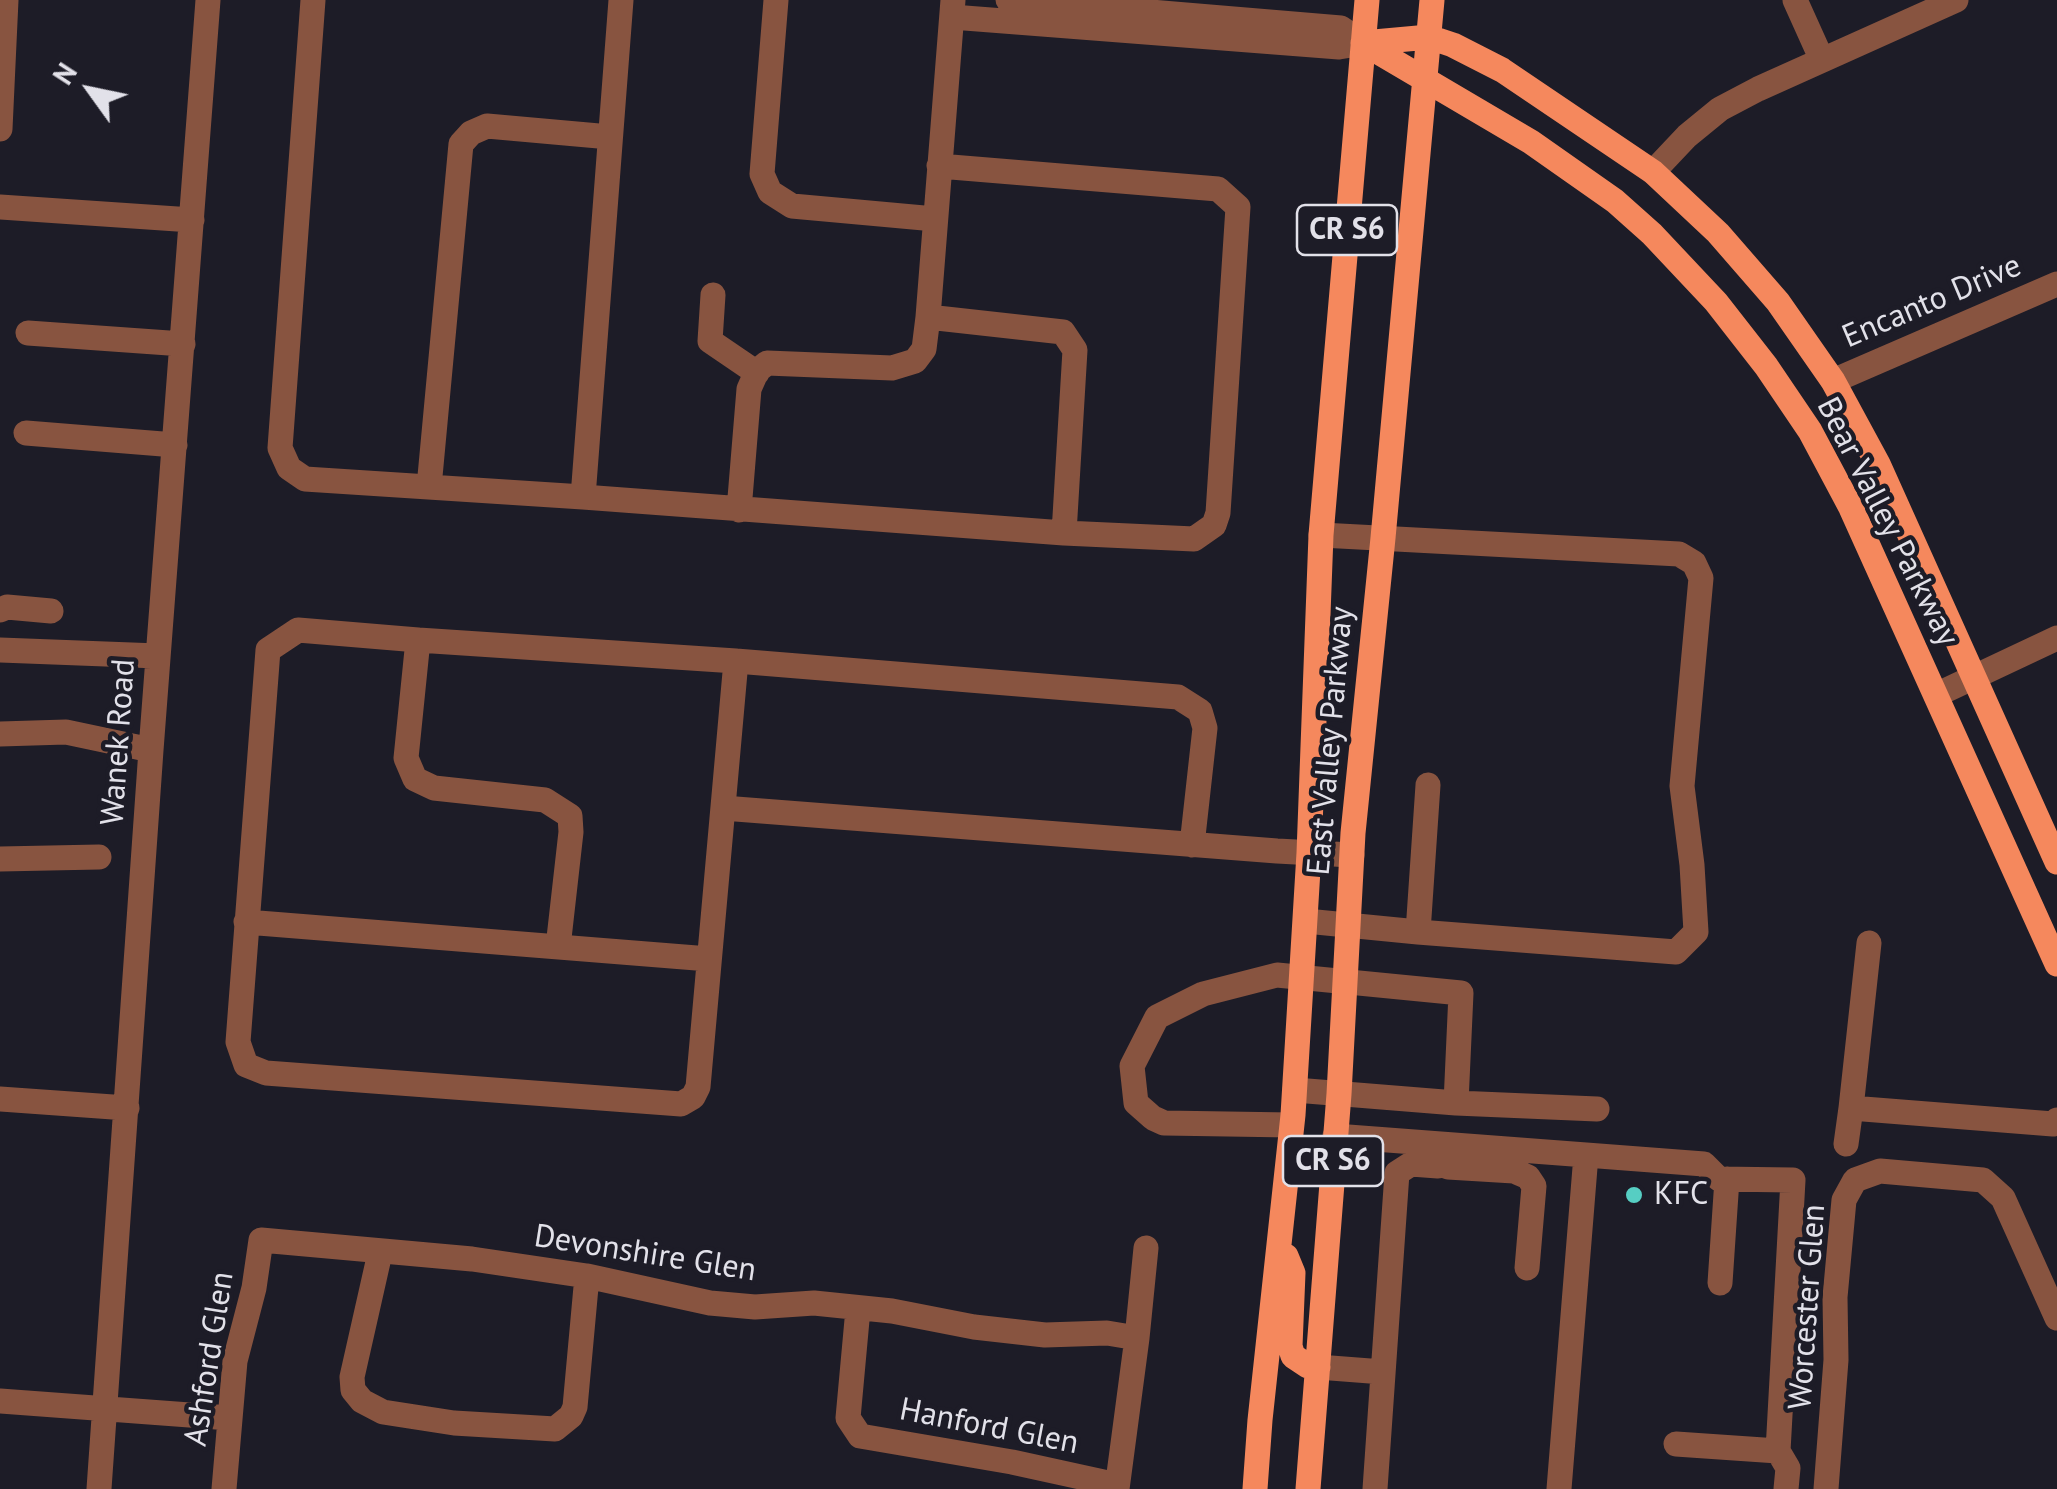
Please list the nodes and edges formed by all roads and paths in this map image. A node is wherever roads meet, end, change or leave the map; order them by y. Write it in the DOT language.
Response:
graph roads {
  1 [pos="6,0"];
  2 [pos="208,0"];
  3 [pos="312,0"];
  4 [pos="621,0"];
  5 [pos="776,0"];
  6 [pos="1008,0"];
  7 [pos="1366,0"];
  8 [pos="1432,0"];
  9 [pos="1796,0"];
  10 [pos="1956,0"];
  11 [pos="952,9"];
  12 [pos="1102,19"];
  13 [pos="1429,37"];
  14 [pos="1363,43"];
  15 [pos="1822,60"];
  16 [pos="1424,81"];
  17 [pos="0,129"];
  18 [pos="610,138"];
  19 [pos="938,166"];
  20 [pos="1653,172"];
  21 [pos="0,207"];
  22 [pos="935,219"];
  23 [pos="192,220"];
  24 [pos="2057,284"];
  25 [pos="713,295"];
  26 [pos="928,317"];
  27 [pos="28,333"];
  28 [pos="183,344"];
  29 [pos="757,373"];
  30 [pos="1833,380"];
  31 [pos="26,433"];
  32 [pos="175,445"];
  33 [pos="429,486"];
  34 [pos="583,497"];
  35 [pos="739,510"];
  36 [pos="1064,533"];
  37 [pos="1321,535"];
  38 [pos="1383,538"];
  39 [pos="0,610"];
  40 [pos="51,610"];
  41 [pos="2057,638"];
  42 [pos="418,640"];
  43 [pos="0,650"];
  44 [pos="158,656"];
  45 [pos="736,661"];
  46 [pos="1974,678"];
  47 [pos="1936,696"];
  48 [pos="0,734"];
  49 [pos="151,750"];
  50 [pos="1428,785"];
  51 [pos="723,808"];
  52 [pos="1192,844"];
  53 [pos="1309,853"];
  54 [pos="1352,855"];
  55 [pos="100,858"];
  56 [pos="0,860"];
  57 [pos="2057,862"];
  58 [pos="1306,921"];
  59 [pos="246,922"];
  60 [pos="1347,926"];
  61 [pos="1418,932"];
  62 [pos="1868,943"];
  63 [pos="558,946"];
  64 [pos="709,959"];
  65 [pos="2057,964"];
  66 [pos="1301,976"];
  67 [pos="1344,981"];
  68 [pos="1295,1090"];
  69 [pos="1339,1094"];
  70 [pos="0,1099"];
  71 [pos="1456,1103"];
  72 [pos="127,1108"];
  73 [pos="1851,1108"];
  74 [pos="1597,1109"];
  75 [pos="2057,1120"];
  76 [pos="1291,1125"];
  77 [pos="1335,1136"];
  78 [pos="1846,1144"];
  79 [pos="1586,1155"];
  80 [pos="1727,1180"];
  81 [pos="260,1240"];
  82 [pos="1280,1243"];
  83 [pos="1146,1248"];
  84 [pos="380,1252"];
  85 [pos="1527,1268"];
  86 [pos="587,1276"];
  87 [pos="1720,1283"];
  88 [pos="858,1309"];
  89 [pos="2057,1318"];
  90 [pos="1137,1338"];
  91 [pos="1318,1368"];
  92 [pos="1383,1372"];
  93 [pos="0,1401"];
  94 [pos="104,1409"];
  95 [pos="230,1418"];
  96 [pos="1676,1444"];
  97 [pos="1778,1451"];
  98 [pos="1117,1487"];
  99 [pos="98,1489"];
  100 [pos="224,1489"];
  101 [pos="1255,1489"];
  102 [pos="1308,1489"];
  103 [pos="1374,1489"];
  104 [pos="1559,1489"];
  105 [pos="1786,1489"];
  106 [pos="1826,1489"];
  1 -- 17 [label="street"];
  2 -- 23 [label="street, Wanek Road"];
  3 -- 33 [label="street"];
  4 -- 18 [label="street"];
  5 -- 22 [label="street"];
  6 -- 12 [label="street"];
  7 -- 14 [label="main road, East Valley Parkway / CR S6"];
  8 -- 13 [label="main road, East Valley Parkway / CR S6"];
  9 -- 15 [label="street"];
  10 -- 15 [label="street"];
  11 -- 12 [label="street"];
  11 -- 19 [label="street"];
  12 -- 14 [label="street"];
  13 -- 14 [label="main road, Bear Valley Parkway"];
  13 -- 16 [label="main road, East Valley Parkway / CR S6"];
  13 -- 20 [label="main road, Bear Valley Parkway"];
  14 -- 16 [label="main road, Bear Valley Parkway"];
  14 -- 37 [label="main road, East Valley Parkway / CR S6"];
  15 -- 20 [label="street"];
  16 -- 38 [label="main road, East Valley Parkway / CR S6"];
  16 -- 47 [label="main road, Bear Valley Parkway"];
  18 -- 33 [label="street"];
  18 -- 34 [label="street"];
  19 -- 22 [label="street"];
  19 -- 36 [label="street"];
  20 -- 30 [label="main road, Bear Valley Parkway"];
  21 -- 23 [label="street"];
  22 -- 26 [label="street"];
  23 -- 28 [label="street, Wanek Road"];
  24 -- 30 [label="street, Encanto Drive"];
  25 -- 29 [label="street"];
  26 -- 29 [label="street"];
  26 -- 36 [label="street"];
  27 -- 28 [label="street"];
  28 -- 32 [label="street, Wanek Road"];
  29 -- 35 [label="street"];
  30 -- 46 [label="main road, Bear Valley Parkway"];
  31 -- 32 [label="street"];
  32 -- 44 [label="street, Wanek Road"];
  33 -- 34 [label="street"];
  34 -- 35 [label="street"];
  35 -- 36 [label="street"];
  37 -- 38 [label="street"];
  37 -- 53 [label="main road, East Valley Parkway / CR S6"];
  38 -- 54 [label="main road, East Valley Parkway / CR S6"];
  38 -- 61 [label="street"];
  39 -- 40 [label="street"];
  41 -- 46 [label="street"];
  42 -- 45 [label="street"];
  42 -- 59 [label="street"];
  42 -- 63 [label="street"];
  43 -- 44 [label="street"];
  44 -- 49 [label="street, Wanek Road"];
  45 -- 51 [label="street"];
  45 -- 52 [label="street"];
  46 -- 47 [label="street"];
  46 -- 57 [label="main road, Bear Valley Parkway"];
  47 -- 65 [label="main road, Bear Valley Parkway"];
  48 -- 49 [label="street"];
  49 -- 72 [label="street, Wanek Road"];
  50 -- 61 [label="street"];
  51 -- 52 [label="street"];
  51 -- 64 [label="street"];
  52 -- 53 [label="street"];
  53 -- 54 [label="street"];
  53 -- 58 [label="main road, East Valley Parkway / CR S6"];
  54 -- 60 [label="main road, East Valley Parkway / CR S6"];
  55 -- 56 [label="street"];
  58 -- 60 [label="street"];
  58 -- 66 [label="main road, East Valley Parkway / CR S6"];
  59 -- 63 [label="street"];
  59 -- 64 [label="street"];
  60 -- 61 [label="street"];
  60 -- 67 [label="main road, East Valley Parkway / CR S6"];
  62 -- 73 [label="street"];
  63 -- 64 [label="street"];
  66 -- 67 [label="street"];
  66 -- 68 [label="main road, East Valley Parkway / CR S6"];
  66 -- 76 [label="street"];
  67 -- 69 [label="main road, East Valley Parkway / CR S6"];
  67 -- 71 [label="street"];
  68 -- 69 [label="street"];
  68 -- 76 [label="main road, East Valley Parkway / CR S6"];
  69 -- 71 [label="street"];
  69 -- 77 [label="main road, East Valley Parkway / CR S6"];
  70 -- 72 [label="street"];
  71 -- 74 [label="street"];
  72 -- 94 [label="street, Wanek Road"];
  73 -- 75 [label="street"];
  73 -- 78 [label="street"];
  76 -- 82 [label="main road, East Valley Parkway / CR S6"];
  77 -- 79 [label="street"];
  77 -- 91 [label="main road, East Valley Parkway / CR S6"];
  79 -- 80 [label="street"];
  79 -- 104 [label="street"];
  80 -- 87 [label="street"];
  80 -- 97 [label="street"];
  81 -- 84 [label="street, Devonshire Glen"];
  81 -- 95 [label="street, Ashford Glen"];
  82 -- 91 [label="main road"];
  82 -- 101 [label="main road, East Valley Parkway / CR S6"];
  83 -- 90 [label="street"];
  84 -- 86 [label="street, Devonshire Glen"];
  84 -- 86 [label="street"];
  85 -- 92 [label="street"];
  86 -- 88 [label="street, Devonshire Glen"];
  88 -- 90 [label="street, Devonshire Glen"];
  88 -- 98 [label="street, Hanford Glen"];
  89 -- 106 [label="street, Worcester Glen"];
  90 -- 98 [label="street"];
  91 -- 92 [label="street"];
  91 -- 102 [label="main road, East Valley Parkway / CR S6"];
  92 -- 103 [label="street"];
  93 -- 94 [label="street"];
  94 -- 95 [label="street"];
  94 -- 99 [label="street, Wanek Road"];
  95 -- 100 [label="street, Ashford Glen"];
  96 -- 97 [label="street"];
  97 -- 105 [label="street"];
}
